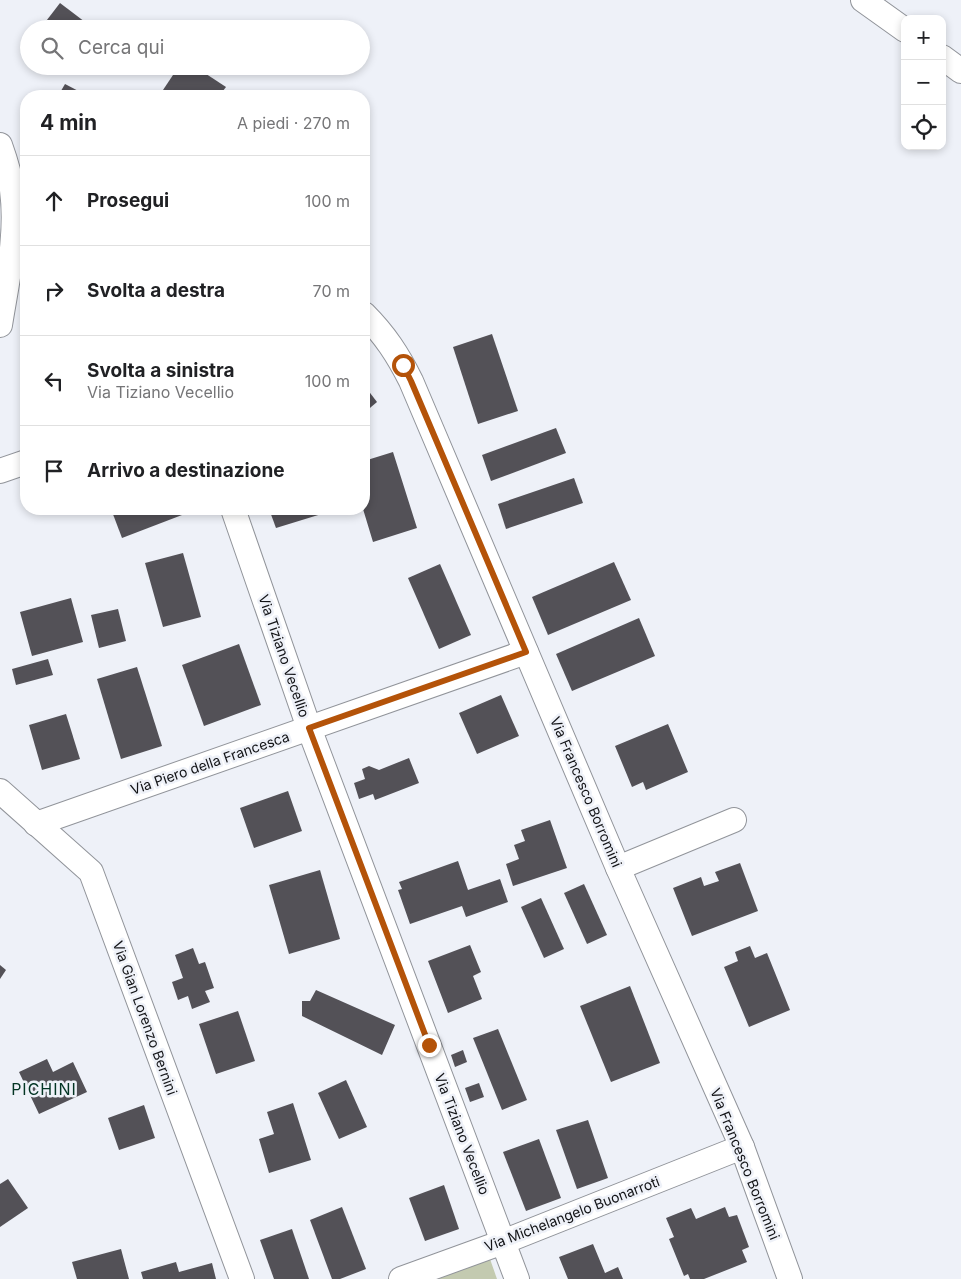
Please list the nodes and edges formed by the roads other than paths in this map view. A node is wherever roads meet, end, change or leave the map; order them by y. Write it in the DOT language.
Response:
graph roads {
  1 [pos="863,0"];
  2 [pos="901,27"];
  3 [pos="946,60"];
  4 [pos="961,71"];
  5 [pos="0,145"];
  6 [pos="20,218"];
  7 [pos="370,320"];
  8 [pos="0,325"];
  9 [pos="20,464"];
  10 [pos="0,472"];
  11 [pos="235,515"];
  12 [pos="526,652"];
  13 [pos="309,728"];
  14 [pos="0,791"];
  15 [pos="734,820"];
  16 [pos="36,824"];
  17 [pos="618,868"];
  18 [pos="742,1147"];
  19 [pos="503,1242"];
  20 [pos="242,1279"];
  21 [pos="402,1279"];
  22 [pos="517,1279"];
  23 [pos="790,1279"];
  1 -- 2 [label="street"];
  3 -- 4 [label="street"];
  5 -- 6 [label="street"];
  6 -- 8 [label="street"];
  7 -- 12 [label="street, Via Francesco Borromini"];
  9 -- 10 [label="street"];
  11 -- 13 [label="street, Via Tiziano Vecellio"];
  12 -- 13 [label="street, Via Piero della Francesca"];
  12 -- 17 [label="street, Via Francesco Borromini"];
  13 -- 16 [label="street, Via Piero della Francesca"];
  13 -- 19 [label="street, Via Tiziano Vecellio"];
  14 -- 16 [label="street, Via Gian Lorenzo Bernini"];
  15 -- 17 [label="street"];
  16 -- 20 [label="street, Via Gian Lorenzo Bernini"];
  17 -- 18 [label="street, Via Francesco Borromini"];
  18 -- 19 [label="street, Via Michelangelo Buonarroti"];
  18 -- 23 [label="street, Via Francesco Borromini"];
  19 -- 21 [label="street, Via Michelangelo Buonarroti"];
  19 -- 22 [label="street, Via Tiziano Vecellio"];
}
